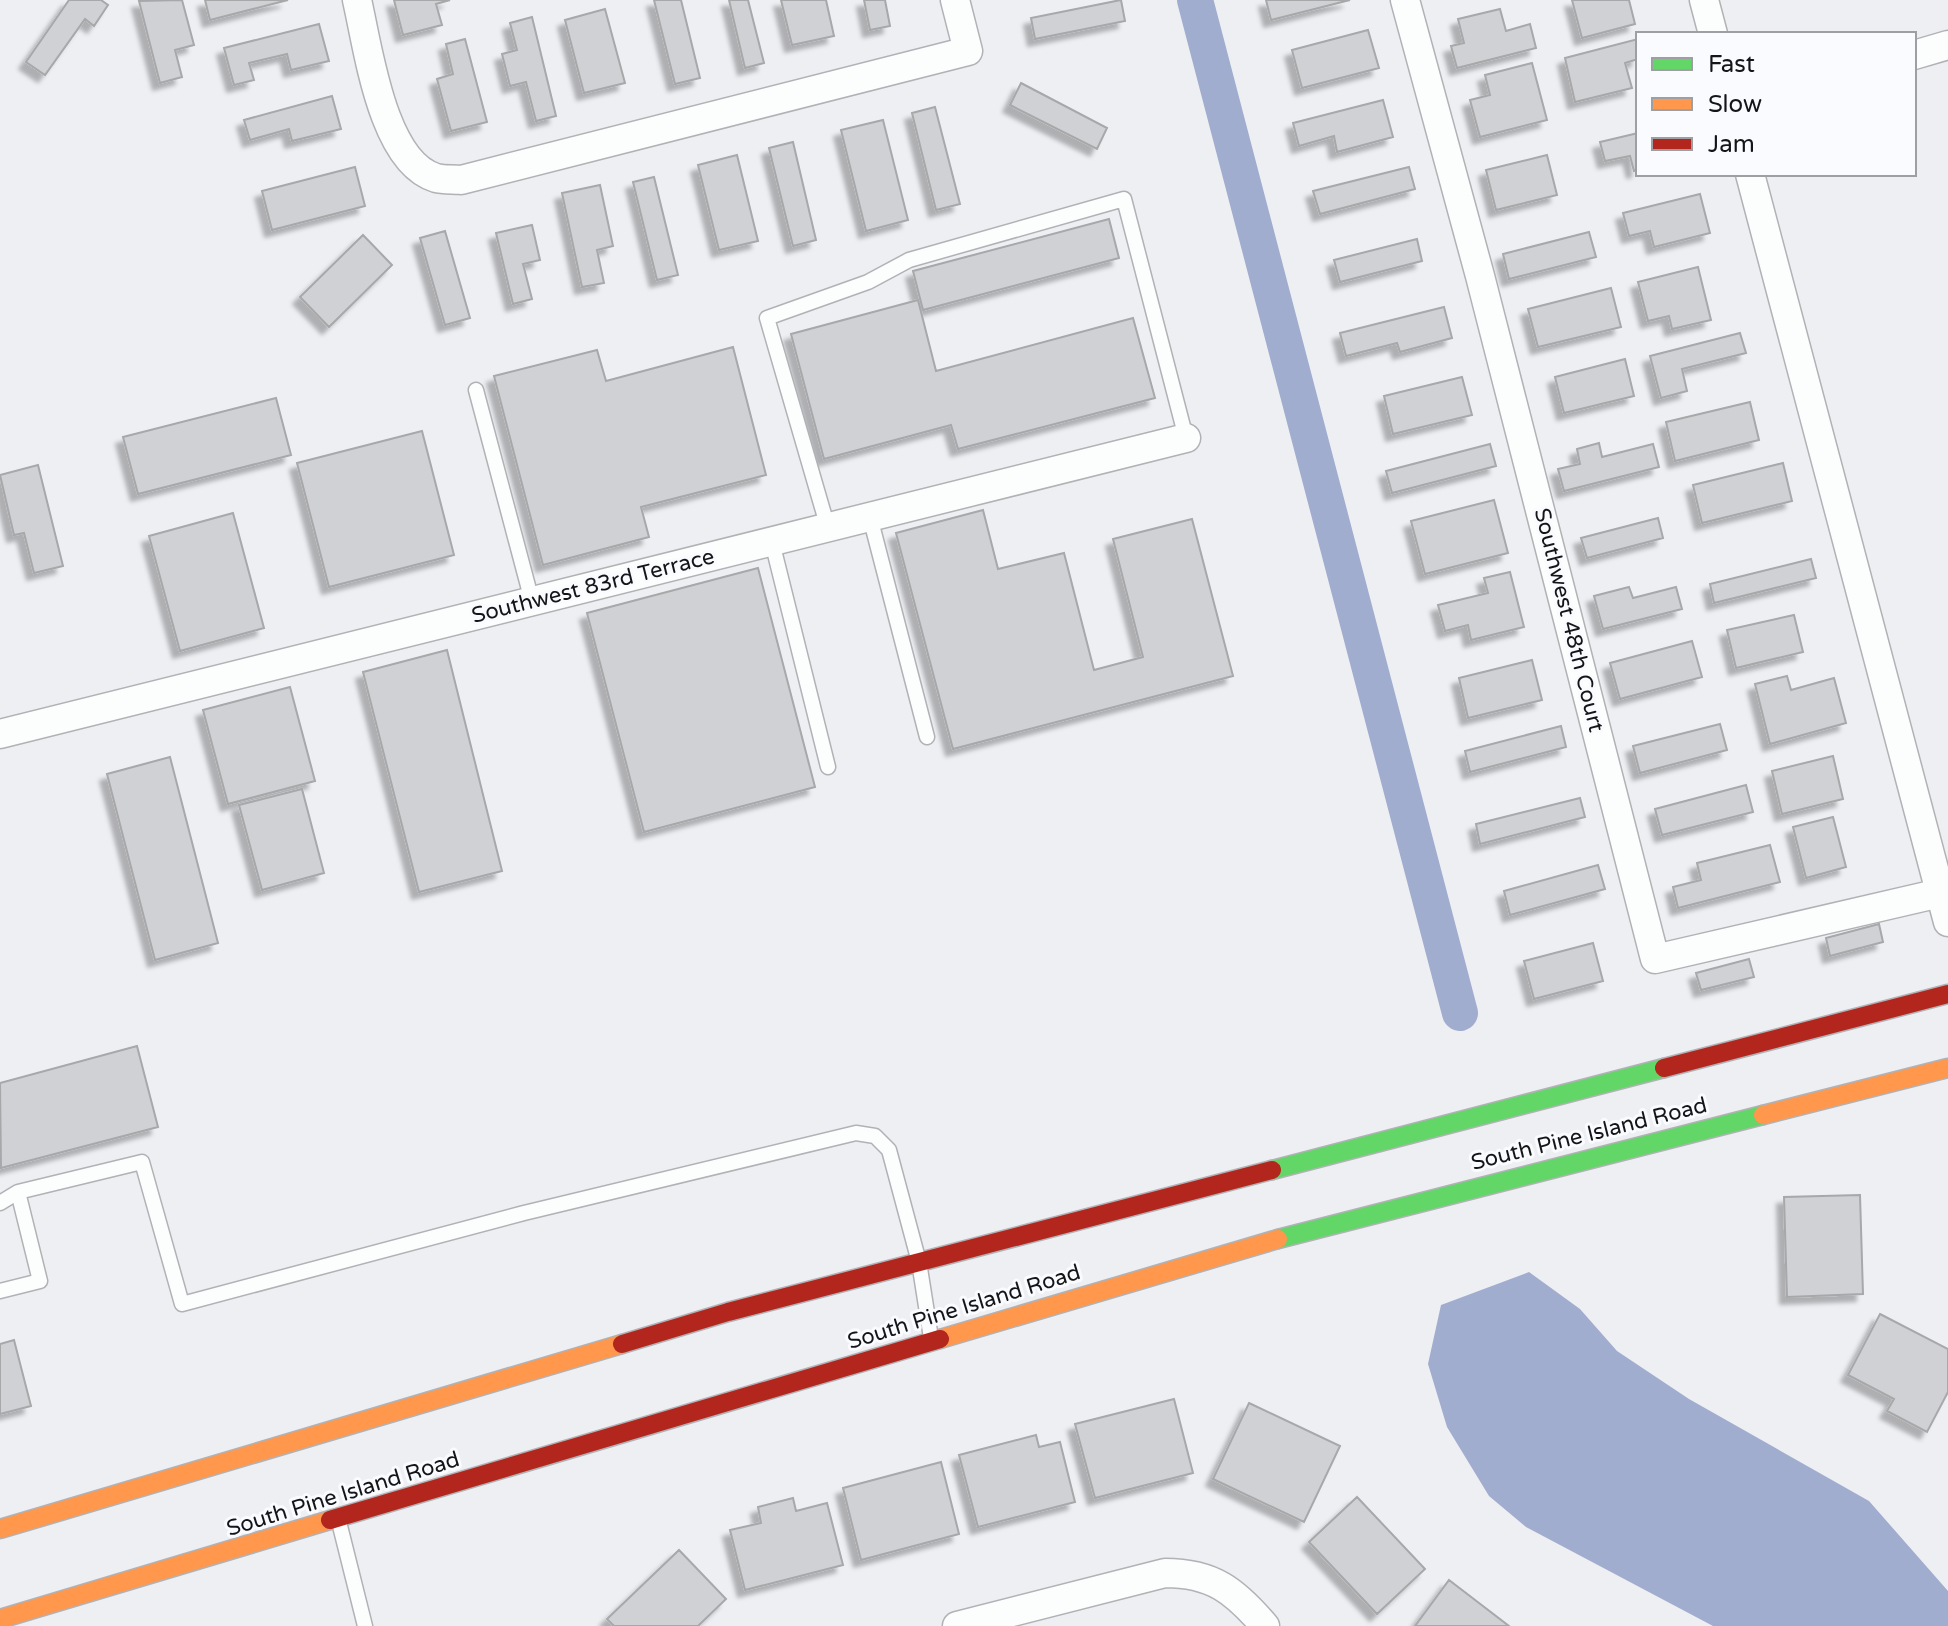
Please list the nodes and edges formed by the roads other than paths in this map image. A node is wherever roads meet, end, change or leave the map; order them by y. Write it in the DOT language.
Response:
graph roads {
  1 [pos="357,0"];
  2 [pos="955,0"];
  3 [pos="1405,0"];
  4 [pos="1704,0"];
  5 [pos="1712,32"];
  6 [pos="1948,45"];
  7 [pos="1916,54"];
  8 [pos="1751,176"];
  9 [pos="476,390"];
  10 [pos="1186,438"];
  11 [pos="870,517"];
  12 [pos="828,528"];
  13 [pos="772,542"];
  14 [pos="532,601"];
  15 [pos="0,734"];
  16 [pos="927,737"];
  17 [pos="828,767"];
  18 [pos="1940,893"];
  19 [pos="1948,922"];
  20 [pos="1948,994"];
  21 [pos="1948,1068"];
  22 [pos="18,1192"];
  23 [pos="0,1203"];
  24 [pos="919,1262"];
  25 [pos="0,1291"];
  26 [pos="932,1342"];
  27 [pos="338,1520"];
  28 [pos="0,1529"];
  29 [pos="0,1619"];
  30 [pos="365,1626"];
  31 [pos="957,1626"];
  32 [pos="1265,1626"];
  1 -- 2 [label="street"];
  3 -- 18 [label="street, Southwest 48th Court"];
  4 -- 5 [label="street"];
  6 -- 7 [label="street"];
  8 -- 18 [label="street"];
  9 -- 14 [label="lane"];
  10 -- 11 [label="street, Southwest 83rd Terrace"];
  10 -- 12 [label="lane"];
  11 -- 12 [label="street, Southwest 83rd Terrace"];
  11 -- 16 [label="lane"];
  12 -- 13 [label="street, Southwest 83rd Terrace"];
  13 -- 14 [label="street, Southwest 83rd Terrace"];
  13 -- 17 [label="lane"];
  14 -- 15 [label="street, Southwest 83rd Terrace"];
  18 -- 19 [label="street"];
  20 -- 24 [label="main road, South Pine Island Road"];
  21 -- 26 [label="main road, South Pine Island Road"];
  22 -- 23 [label="lane"];
  22 -- 24 [label="lane"];
  22 -- 25 [label="lane"];
  24 -- 26 [label="lane"];
  24 -- 28 [label="main road, South Pine Island Road"];
  26 -- 27 [label="main road, South Pine Island Road"];
  27 -- 29 [label="main road, South Pine Island Road"];
  27 -- 30 [label="lane"];
  31 -- 32 [label="street"];
}
